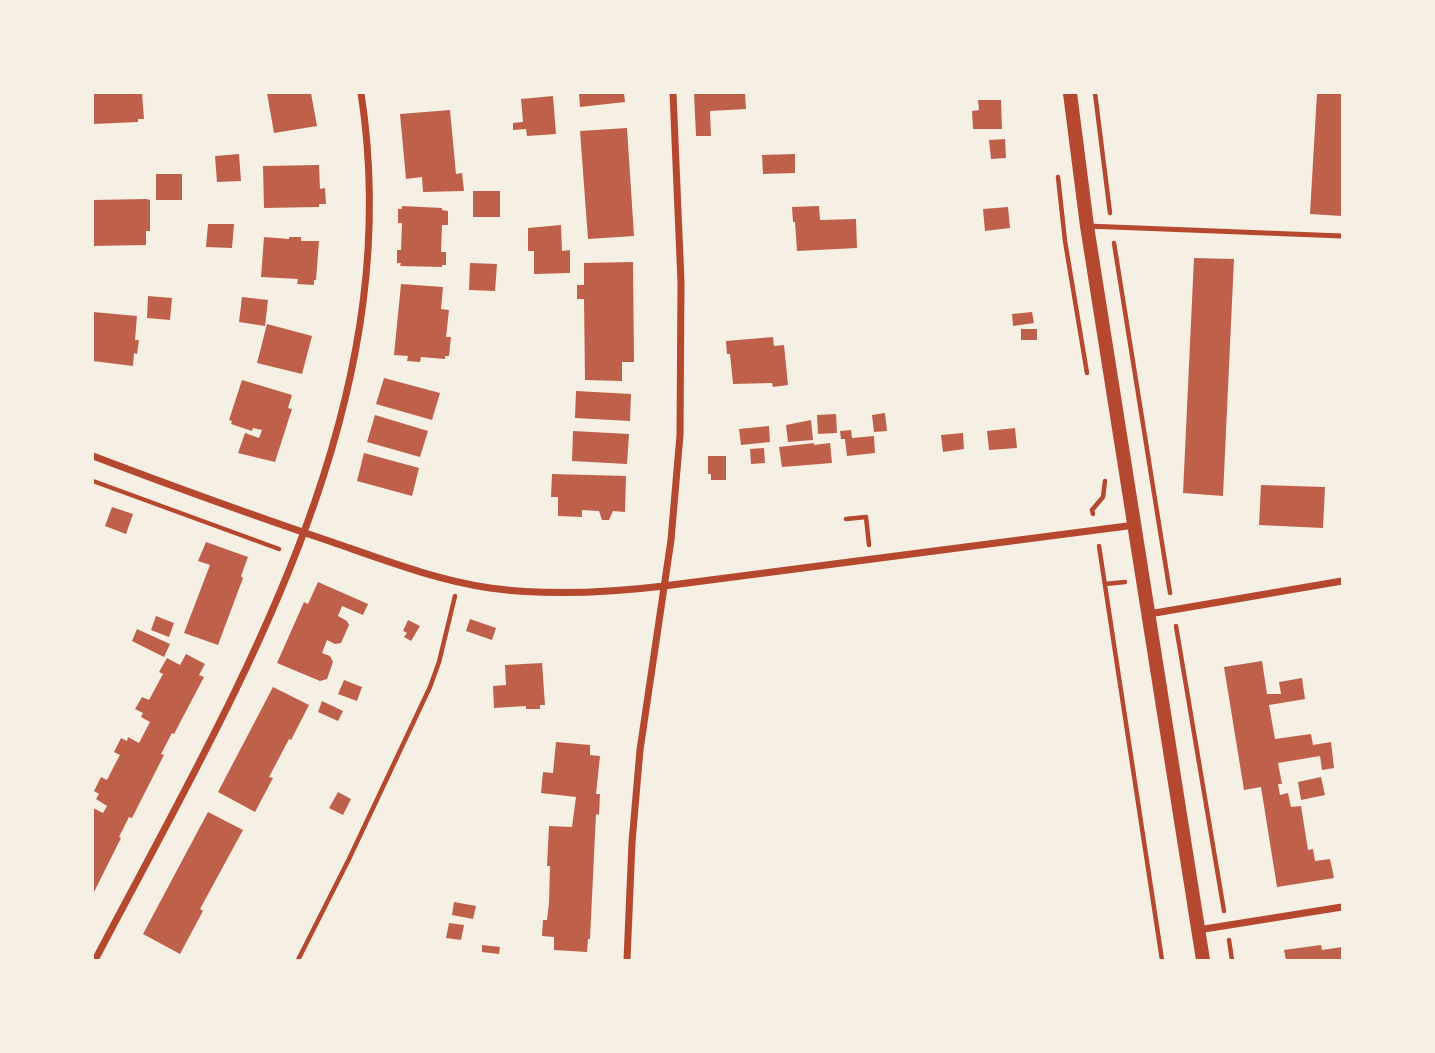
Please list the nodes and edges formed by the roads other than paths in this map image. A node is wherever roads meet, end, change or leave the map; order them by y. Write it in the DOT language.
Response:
graph roads {
  1 [pos="361,93"];
  2 [pos="673,93"];
  3 [pos="1070,93"];
  4 [pos="1087,226"];
  5 [pos="1342,236"];
  6 [pos="93,456"];
  7 [pos="1135,526"];
  8 [pos="305,533"];
  9 [pos="1342,581"];
  10 [pos="664,586"];
  11 [pos="1149,614"];
  12 [pos="1342,907"];
  13 [pos="1198,930"];
  14 [pos="95,960"];
  15 [pos="627,960"];
  16 [pos="1203,960"];
  1 -- 8 [label="street"];
  2 -- 10 [label="street"];
  3 -- 4 [label="main road"];
  4 -- 5 [label="lane"];
  4 -- 7 [label="main road"];
  6 -- 8 [label="street"];
  7 -- 10 [label="street"];
  7 -- 11 [label="main road"];
  8 -- 10 [label="street"];
  8 -- 14 [label="street"];
  9 -- 11 [label="street"];
  10 -- 15 [label="street"];
  11 -- 13 [label="main road"];
  12 -- 13 [label="street"];
  13 -- 16 [label="main road"];
}
